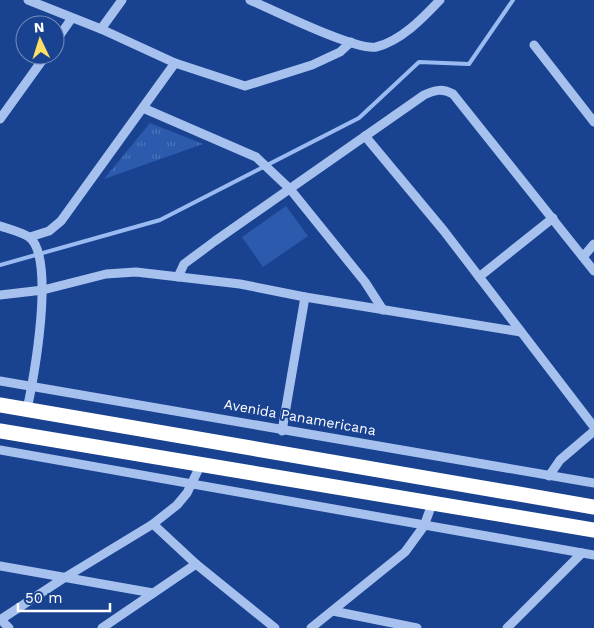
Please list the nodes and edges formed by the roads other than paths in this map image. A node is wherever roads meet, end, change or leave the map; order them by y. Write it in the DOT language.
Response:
graph roads {
  1 [pos="28,0"];
  2 [pos="122,0"];
  3 [pos="250,0"];
  4 [pos="440,0"];
  5 [pos="72,18"];
  6 [pos="65,28"];
  7 [pos="101,29"];
  8 [pos="351,42"];
  9 [pos="534,45"];
  10 [pos="175,63"];
  11 [pos="39,65"];
  12 [pos="143,108"];
  13 [pos="0,119"];
  14 [pos="594,122"];
  15 [pos="366,136"];
  16 [pos="290,189"];
  17 [pos="553,218"];
  18 [pos="0,226"];
  19 [pos="30,237"];
  20 [pos="594,244"];
  21 [pos="583,257"];
  22 [pos="594,271"];
  23 [pos="178,277"];
  24 [pos="479,277"];
  25 [pos="43,290"];
  26 [pos="0,295"];
  27 [pos="305,297"];
  28 [pos="383,310"];
  29 [pos="521,332"];
  30 [pos="0,381"];
  31 [pos="32,386"];
  32 [pos="0,405"];
  33 [pos="27,409"];
  34 [pos="594,427"];
  35 [pos="0,431"];
  36 [pos="282,431"];
  37 [pos="594,431"];
  38 [pos="0,450"];
  39 [pos="201,464"];
  40 [pos="549,476"];
  41 [pos="191,484"];
  42 [pos="594,484"];
  43 [pos="432,504"];
  44 [pos="594,507"];
  45 [pos="152,524"];
  46 [pos="424,526"];
  47 [pos="594,530"];
  48 [pos="582,553"];
  49 [pos="594,554"];
  50 [pos="196,564"];
  51 [pos="0,566"];
  52 [pos="64,578"];
  53 [pos="153,593"];
  54 [pos="333,611"];
  55 [pos="1,620"];
  56 [pos="10,628"];
  57 [pos="102,628"];
  58 [pos="275,628"];
  59 [pos="311,628"];
  60 [pos="417,628"];
  61 [pos="507,628"];
  1 -- 5 [label="street"];
  2 -- 7 [label="street"];
  3 -- 8 [label="street"];
  4 -- 8 [label="street"];
  5 -- 6 [label="street"];
  5 -- 7 [label="street"];
  7 -- 10 [label="street"];
  8 -- 10 [label="street"];
  9 -- 14 [label="street"];
  10 -- 12 [label="street"];
  11 -- 13 [label="street"];
  12 -- 16 [label="street"];
  12 -- 19 [label="street"];
  15 -- 16 [label="street"];
  15 -- 17 [label="street"];
  15 -- 24 [label="street"];
  16 -- 23 [label="street"];
  16 -- 28 [label="street"];
  17 -- 21 [label="street"];
  17 -- 24 [label="street"];
  18 -- 19 [label="street"];
  19 -- 25 [label="street"];
  20 -- 21 [label="street"];
  21 -- 22 [label="street"];
  23 -- 25 [label="street"];
  23 -- 27 [label="street"];
  24 -- 29 [label="street"];
  25 -- 26 [label="street"];
  25 -- 31 [label="street"];
  27 -- 28 [label="street"];
  27 -- 36 [label="street"];
  28 -- 29 [label="street"];
  29 -- 34 [label="street"];
  30 -- 31 [label="street, Avenida Panamericana"];
  31 -- 33 [label="street"];
  31 -- 36 [label="street, Avenida Panamericana"];
  32 -- 33 [label="highway"];
  33 -- 44 [label="highway"];
  35 -- 39 [label="highway"];
  36 -- 40 [label="street, Avenida Panamericana"];
  37 -- 40 [label="street"];
  38 -- 41 [label="street"];
  39 -- 41 [label="street"];
  39 -- 43 [label="highway"];
  40 -- 42 [label="street, Avenida Panamericana"];
  41 -- 45 [label="street"];
  41 -- 46 [label="street"];
  43 -- 46 [label="street"];
  43 -- 47 [label="highway"];
  45 -- 50 [label="street"];
  45 -- 52 [label="street"];
  46 -- 48 [label="street"];
  46 -- 54 [label="street"];
  48 -- 49 [label="street"];
  48 -- 61 [label="street"];
  50 -- 53 [label="street"];
  50 -- 58 [label="street"];
  51 -- 52 [label="street"];
  52 -- 53 [label="street"];
  52 -- 55 [label="street"];
  53 -- 57 [label="street"];
  54 -- 59 [label="street"];
  54 -- 60 [label="street"];
  55 -- 56 [label="street"];
}
